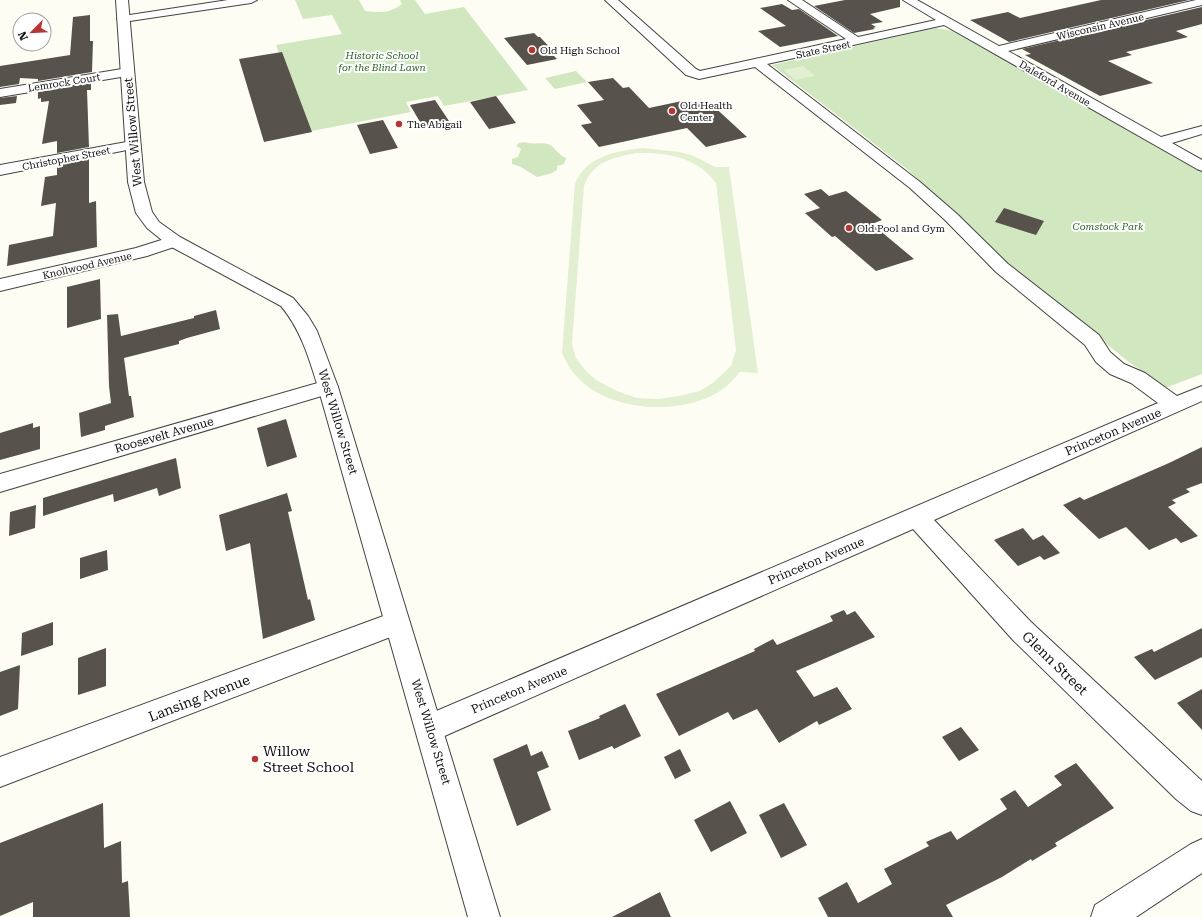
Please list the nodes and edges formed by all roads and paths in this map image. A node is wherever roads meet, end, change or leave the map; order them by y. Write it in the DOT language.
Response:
graph roads {
  1 [pos="251,0"];
  2 [pos="611,0"];
  3 [pos="909,0"];
  4 [pos="800,1"];
  5 [pos="1202,2"];
  6 [pos="122,10"];
  7 [pos="946,22"];
  8 [pos="857,41"];
  9 [pos="997,50"];
  10 [pos="758,63"];
  11 [pos="128,72"];
  12 [pos="0,93"];
  13 [pos="1202,130"];
  14 [pos="1160,142"];
  15 [pos="132,145"];
  16 [pos="1202,166"];
  17 [pos="0,170"];
  18 [pos="174,241"];
  19 [pos="0,285"];
  20 [pos="328,387"];
  21 [pos="1202,393"];
  22 [pos="1175,405"];
  23 [pos="0,483"];
  24 [pos="917,517"];
  25 [pos="397,623"];
  26 [pos="430,728"];
  27 [pos="0,772"];
  28 [pos="1202,800"];
  29 [pos="1202,856"];
  30 [pos="484,917"];
  31 [pos="1107,917"];
  1 -- 6 [label="street"];
  2 -- 10 [label="street, State Street"];
  3 -- 7 [label="street, Daleford Avenue"];
  4 -- 8 [label="street"];
  5 -- 9 [label="street, Wisconsin Avenue"];
  6 -- 11 [label="street, West Willow Street"];
  7 -- 8 [label="street, State Street"];
  7 -- 9 [label="street, Daleford Avenue"];
  8 -- 10 [label="street, State Street"];
  9 -- 14 [label="street, Daleford Avenue"];
  10 -- 22 [label="street"];
  11 -- 12 [label="street, Lemrock Court"];
  11 -- 15 [label="street, West Willow Street"];
  13 -- 14 [label="street"];
  14 -- 16 [label="street, Daleford Avenue"];
  15 -- 17 [label="street, Christopher Street"];
  15 -- 18 [label="street, West Willow Street"];
  18 -- 19 [label="street, Knollwood Avenue"];
  18 -- 20 [label="street, West Willow Street"];
  20 -- 23 [label="street, Roosevelt Avenue"];
  20 -- 25 [label="street, West Willow Street"];
  21 -- 22 [label="street, Princeton Avenue"];
  22 -- 24 [label="street, Princeton Avenue"];
  24 -- 26 [label="street, Princeton Avenue"];
  24 -- 28 [label="street, Glenn Street"];
  25 -- 26 [label="street, West Willow Street"];
  25 -- 27 [label="street, Lansing Avenue"];
  26 -- 30 [label="street, West Willow Street"];
  29 -- 31 [label="street"];
}
